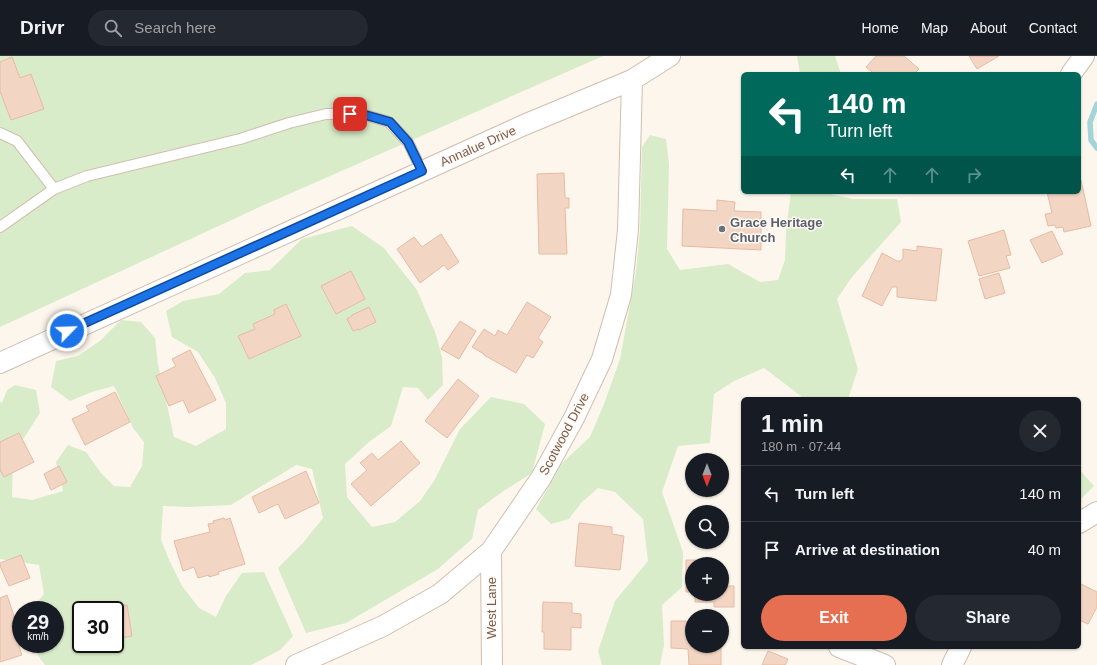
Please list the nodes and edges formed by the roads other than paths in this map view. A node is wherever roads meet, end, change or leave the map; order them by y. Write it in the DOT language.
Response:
graph roads {
  1 [pos="670,56"];
  2 [pos="1084,56"];
  3 [pos="1072,72"];
  4 [pos="632,80"];
  5 [pos="0,133"];
  6 [pos="422,171"];
  7 [pos="54,189"];
  8 [pos="0,227"];
  9 [pos="0,363"];
  10 [pos="1097,512"];
  11 [pos="1081,522"];
  12 [pos="491,551"];
  13 [pos="844,649"];
  14 [pos="960,649"];
  15 [pos="296,665"];
  16 [pos="492,665"];
  17 [pos="885,665"];
  18 [pos="952,665"];
  1 -- 4 [label="street, Annalue Drive"];
  2 -- 3 [label="street"];
  4 -- 6 [label="street, Annalue Drive"];
  4 -- 12 [label="street, Scotwood Drive"];
  5 -- 7 [label="lane"];
  6 -- 7 [label="lane"];
  6 -- 9 [label="street, Annalue Drive"];
  7 -- 8 [label="lane"];
  10 -- 11 [label="street"];
  12 -- 15 [label="street, Scotwood Drive"];
  12 -- 16 [label="street, West Lane"];
  13 -- 17 [label="street"];
  14 -- 18 [label="street"];
}
